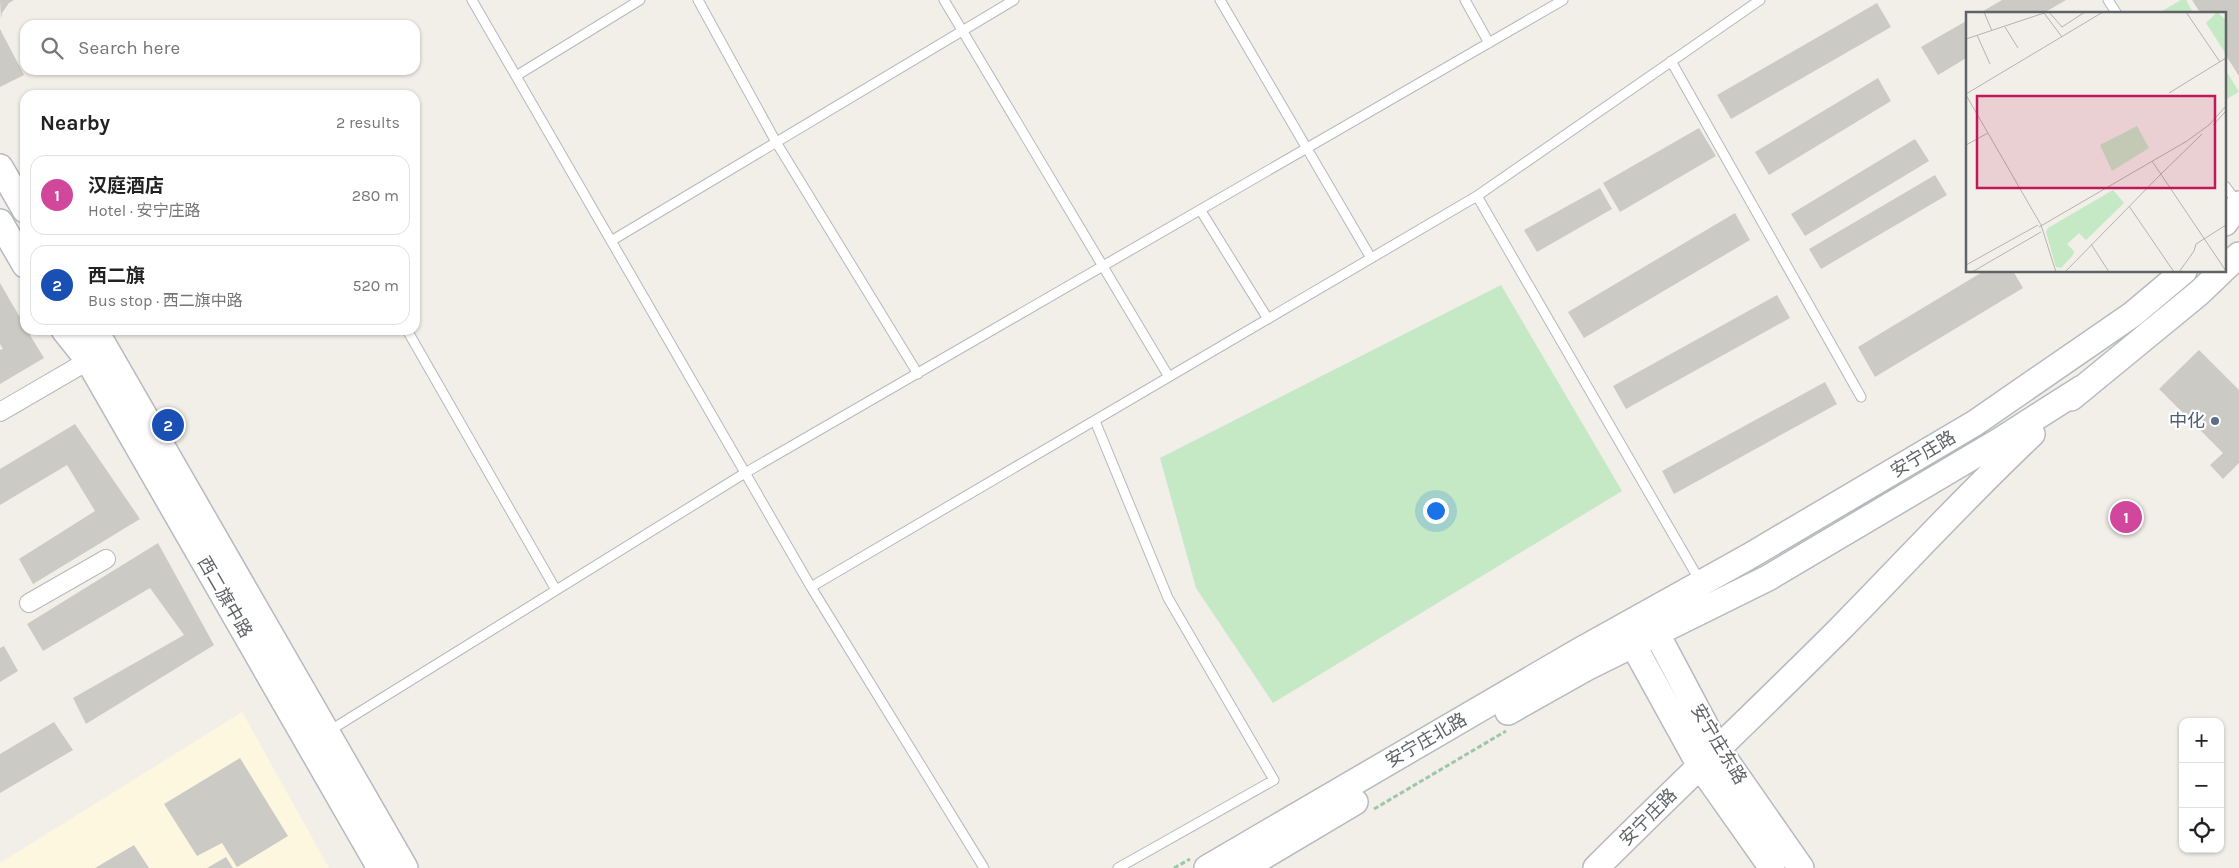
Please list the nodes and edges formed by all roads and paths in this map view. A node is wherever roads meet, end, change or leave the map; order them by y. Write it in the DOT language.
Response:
graph roads {
  1 [pos="472,0"];
  2 [pos="640,0"];
  3 [pos="698,0"];
  4 [pos="944,0"];
  5 [pos="1014,0"];
  6 [pos="1220,0"];
  7 [pos="1465,0"];
  8 [pos="1563,0"];
  9 [pos="1760,0"];
  10 [pos="2108,0"];
  11 [pos="2116,12"];
  12 [pos="962,30"];
  13 [pos="1490,43"];
  14 [pos="1670,61"];
  15 [pos="516,76"];
  16 [pos="776,142"];
  17 [pos="1307,149"];
  18 [pos="0,167"];
  19 [pos="2226,187"];
  20 [pos="1477,196"];
  21 [pos="20,201"];
  22 [pos="2239,204"];
  23 [pos="1201,211"];
  24 [pos="0,222"];
  25 [pos="2226,222"];
  26 [pos="611,241"];
  27 [pos="2239,255"];
  28 [pos="20,256"];
  29 [pos="1371,258"];
  30 [pos="1104,267"];
  31 [pos="2226,267"];
  32 [pos="2183,272"];
  33 [pos="2221,272"];
  34 [pos="1268,319"];
  35 [pos="74,335"];
  36 [pos="410,335"];
  37 [pos="97,347"];
  38 [pos="918,374"];
  39 [pos="1169,377"];
  40 [pos="2082,388"];
  41 [pos="1862,397"];
  42 [pos="0,412"];
  43 [pos="1095,421"];
  44 [pos="745,473"];
  45 [pos="106,559"];
  46 [pos="1702,583"];
  47 [pos="811,587"];
  48 [pos="556,590"];
  49 [pos="29,603"];
  50 [pos="1652,623"];
  51 [pos="1628,636"];
  52 [pos="1510,729"];
  53 [pos="326,732"];
  54 [pos="1718,749"];
  55 [pos="1700,766"];
  56 [pos="1367,813"];
  57 [pos="380,868"];
  58 [pos="405,868"];
  59 [pos="984,868"];
  60 [pos="1118,868"];
  61 [pos="1207,868"];
  62 [pos="1244,868"];
  63 [pos="1596,868"];
  64 [pos="1772,868"];
  65 [pos="1801,868"];
  1 -- 15 [label="lane"];
  2 -- 15 [label="lane"];
  3 -- 16 [label="lane"];
  4 -- 12 [label="lane"];
  5 -- 12 [label="lane"];
  6 -- 17 [label="lane"];
  7 -- 13 [label="lane"];
  8 -- 13 [label="lane"];
  9 -- 14 [label="lane"];
  10 -- 11 [label="lane"];
  12 -- 16 [label="lane"];
  12 -- 30 [label="lane"];
  13 -- 17 [label="lane"];
  14 -- 20 [label="lane"];
  14 -- 41 [label="lane"];
  15 -- 26 [label="lane"];
  16 -- 26 [label="lane"];
  16 -- 38 [label="lane"];
  17 -- 23 [label="lane"];
  17 -- 29 [label="lane"];
  18 -- 21 [label="main road"];
  19 -- 22 [label="lane"];
  20 -- 29 [label="lane"];
  20 -- 46 [label="lane"];
  22 -- 25 [label="main road"];
  23 -- 30 [label="lane"];
  23 -- 34 [label="lane"];
  24 -- 28 [label="main road"];
  26 -- 44 [label="lane"];
  27 -- 31 [label="main road"];
  29 -- 34 [label="lane"];
  30 -- 38 [label="lane"];
  30 -- 39 [label="lane"];
  32 -- 46 [label="main road, 安宁庄路"];
  33 -- 40 [label="main road, 安宁庄路"];
  34 -- 39 [label="lane"];
  35 -- 37 [label="main road, 西二旗中路"];
  36 -- 48 [label="lane"];
  37 -- 42 [label="street"];
  37 -- 53 [label="main road, 西二旗中路"];
  37 -- 57 [label="main road, 西二旗中路"];
  38 -- 44 [label="lane"];
  39 -- 43 [label="lane"];
  40 -- 50 [label="main road, 安宁庄路"];
  40 -- 54 [label="main road, 安宁庄路"];
  43 -- 47 [label="lane"];
  43 -- 60 [label="lane"];
  44 -- 47 [label="lane"];
  44 -- 48 [label="lane"];
  45 -- 49 [label="street"];
  46 -- 50 [label="main road, 安宁庄路"];
  47 -- 59 [label="lane"];
  48 -- 53 [label="lane"];
  50 -- 51 [label="main road, 安宁庄北路"];
  50 -- 54 [label="main road, 安宁庄东路"];
  51 -- 55 [label="main road, 安宁庄东路"];
  51 -- 61 [label="main road, 安宁庄北路"];
  51 -- 62 [label="main road, 安宁庄北路"];
  52 -- 56 [label="path, 安宁庄北路"];
  53 -- 58 [label="main road, 西二旗中路"];
  54 -- 55 [label="main road, 安宁庄路"];
  54 -- 65 [label="main road, 安宁庄东路"];
  55 -- 63 [label="main road, 安宁庄路"];
  55 -- 64 [label="main road, 安宁庄东路"];
}
